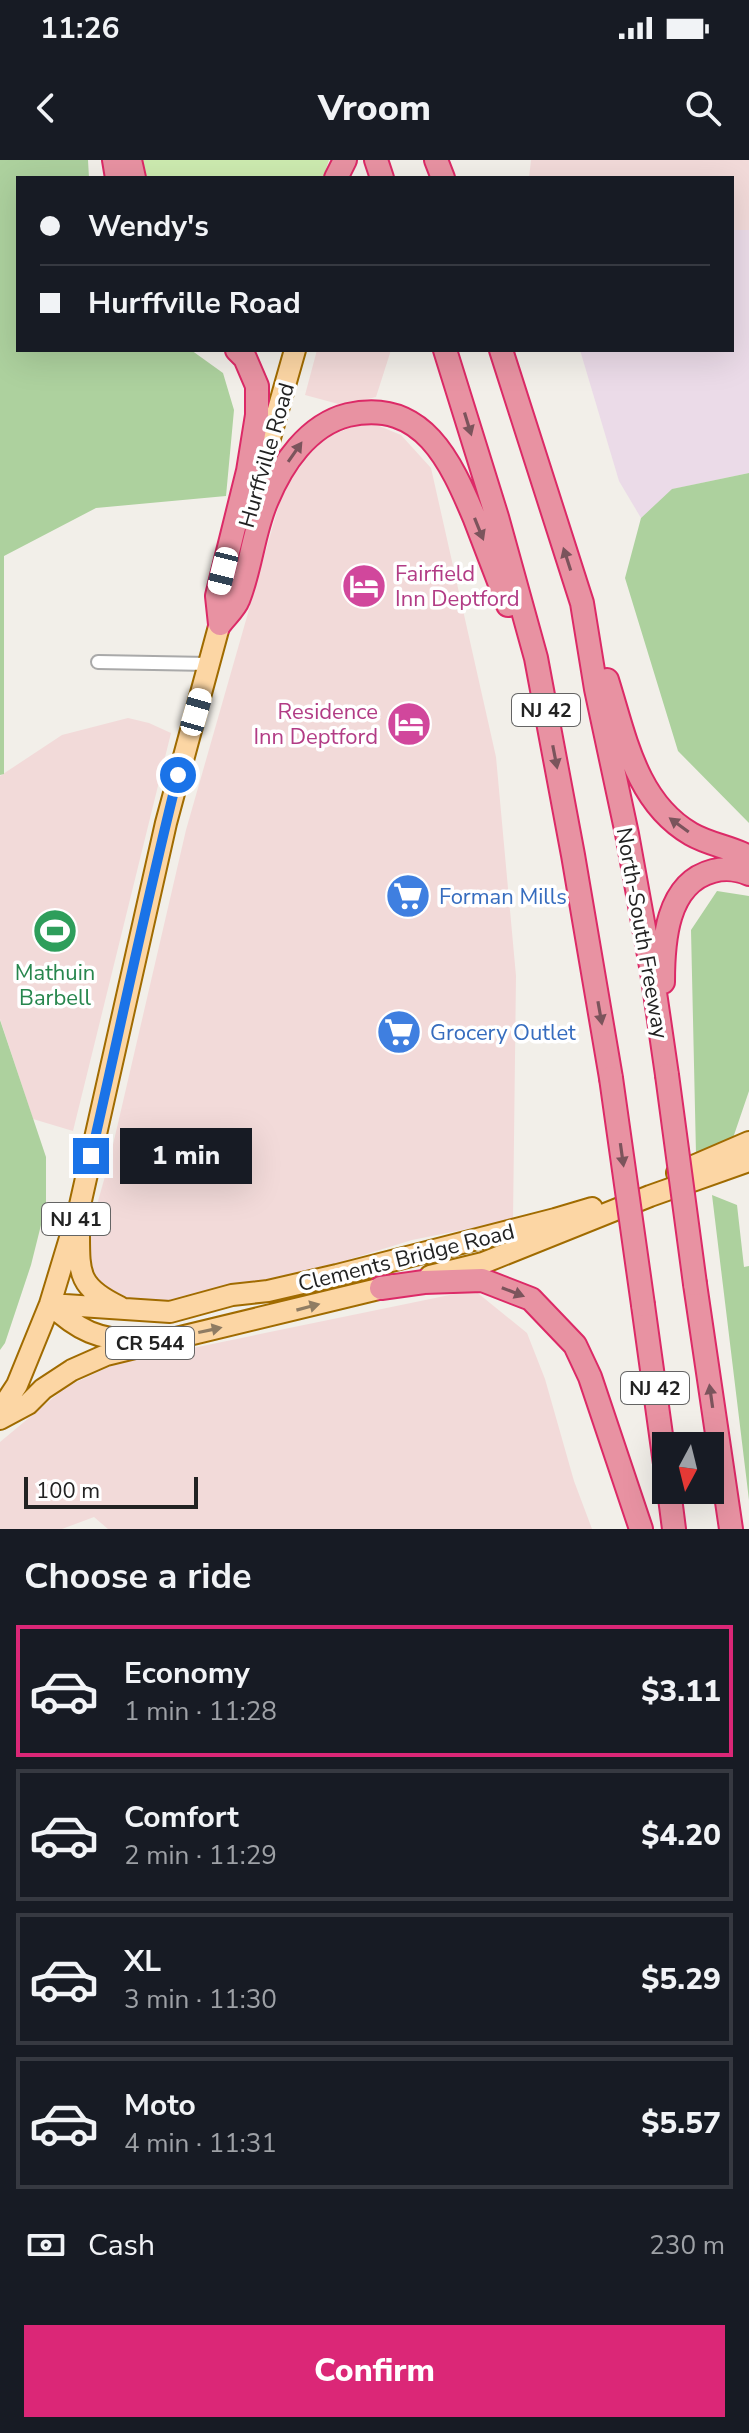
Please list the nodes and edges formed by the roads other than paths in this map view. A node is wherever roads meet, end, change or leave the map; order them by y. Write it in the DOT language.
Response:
graph roads {
  1 [pos="239,352"];
  2 [pos="294,352"];
  3 [pos="446,352"];
  4 [pos="502,352"];
  5 [pos="582,603"];
  6 [pos="220,624"];
  7 [pos="536,658"];
  8 [pos="98,662"];
  9 [pos="209,664"];
  10 [pos="749,857"];
  11 [pos="749,874"];
  12 [pos="667,1075"];
  13 [pos="749,1142"];
  14 [pos="749,1161"];
  15 [pos="80,1205"];
  16 [pos="381,1288"];
  17 [pos="50,1304"];
  18 [pos="127,1310"];
  19 [pos="163,1340"];
  20 [pos="0,1411"];
  21 [pos="0,1419"];
  22 [pos="661,1432"];
  23 [pos="671,1504"];
  24 [pos="641,1529"];
  25 [pos="674,1529"];
  26 [pos="731,1529"];
  1 -- 6 [label="highway"];
  2 -- 6 [label="main road, Hurffville Road / NJ 41"];
  3 -- 7 [label="highway, NJ 42, one-way"];
  5 -- 4 [label="highway, North-South Freeway / NJ 42, one-way"];
  10 -- 5 [label="highway, one-way"];
  5 -- 12 [label="highway, North-South Freeway / NJ 42"];
  6 -- 7 [label="highway, one-way"];
  6 -- 9 [label="main road, Hurffville Road / NJ 41"];
  7 -- 22 [label="highway, NJ 42, one-way, bridge"];
  8 -- 9 [label="street"];
  9 -- 15 [label="main road, Hurffville Road / NJ 41"];
  11 -- 12 [label="highway"];
  26 -- 12 [label="highway, North-South Freeway / NJ 42, one-way, bridge"];
  13 -- 18 [label="main road, Clements Bridge Road / CR 544"];
  14 -- 16 [label="main road, Clements Bridge Road / CR 544"];
  15 -- 17 [label="main road, Hurffville Road / NJ 41"];
  15 -- 18 [label="main road"];
  19 -- 16 [label="main road, Clements Bridge Road / CR 544, one-way"];
  16 -- 24 [label="highway, one-way"];
  17 -- 18 [label="main road, Clements Bridge Road / CR 544"];
  17 -- 19 [label="main road, Clements Bridge Road"];
  17 -- 20 [label="main road, NJ 41"];
  19 -- 21 [label="main road, Clements Bridge Road / CR 544"];
  23 -- 25 [label="highway"];
}
